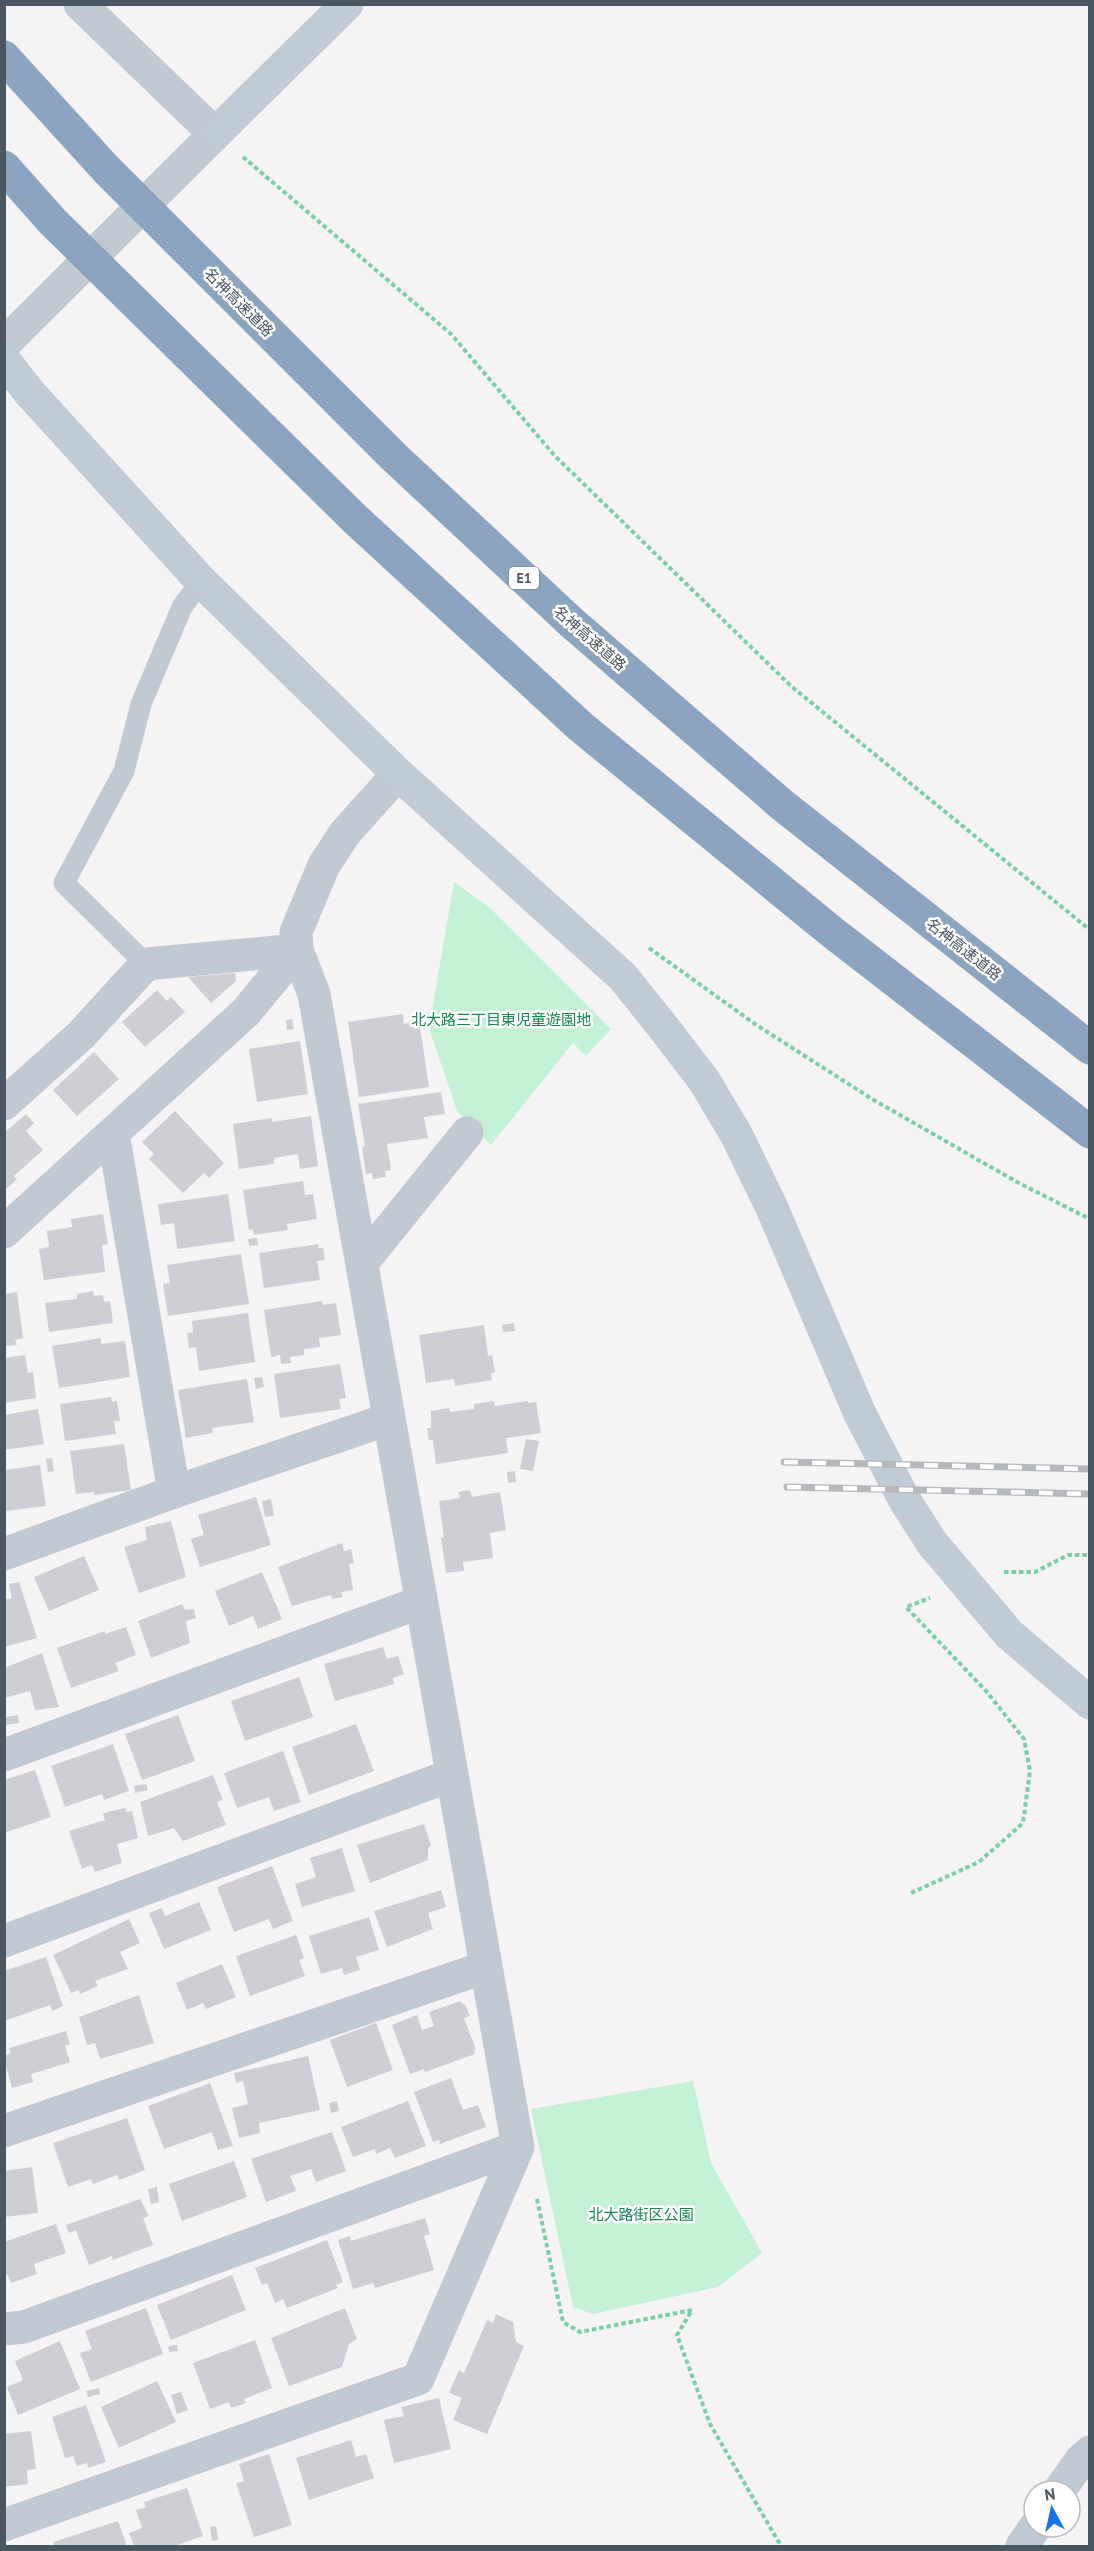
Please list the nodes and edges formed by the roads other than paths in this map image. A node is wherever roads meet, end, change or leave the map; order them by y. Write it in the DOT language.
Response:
graph roads {
  1 [pos="80,4"];
  2 [pos="347,4"];
  3 [pos="4,57"];
  4 [pos="204,145"];
  5 [pos="4,167"];
  6 [pos="4,344"];
  7 [pos="4,360"];
  8 [pos="201,581"];
  9 [pos="398,774"];
  10 [pos="297,950"];
  11 [pos="146,964"];
  12 [pos="1089,1048"];
  13 [pos="4,1104"];
  14 [pos="1089,1132"];
  15 [pos="113,1133"];
  16 [pos="467,1133"];
  17 [pos="4,1232"];
  18 [pos="362,1263"];
  19 [pos="389,1419"];
  20 [pos="174,1492"];
  21 [pos="4,1554"];
  22 [pos="422,1602"];
  23 [pos="1089,1703"];
  24 [pos="4,1755"];
  25 [pos="452,1775"];
  26 [pos="4,1941"];
  27 [pos="486,1967"];
  28 [pos="4,2131"];
  29 [pos="518,2147"];
  30 [pos="4,2329"];
  31 [pos="1089,2452"];
  32 [pos="1068,2479"];
  33 [pos="4,2525"];
  1 -- 4 [label="street"];
  2 -- 4 [label="street"];
  3 -- 12 [label="highway, 名神高速道路 / E1"];
  4 -- 6 [label="street"];
  5 -- 14 [label="highway"];
  7 -- 8 [label="street"];
  8 -- 9 [label="street"];
  8 -- 11 [label="lane"];
  9 -- 10 [label="street"];
  9 -- 23 [label="street"];
  10 -- 11 [label="street"];
  10 -- 15 [label="street"];
  10 -- 18 [label="street"];
  11 -- 13 [label="street"];
  15 -- 17 [label="street"];
  15 -- 20 [label="street"];
  16 -- 18 [label="street"];
  18 -- 19 [label="street"];
  19 -- 20 [label="street"];
  19 -- 22 [label="street"];
  20 -- 21 [label="street"];
  22 -- 24 [label="street"];
  22 -- 25 [label="street"];
  25 -- 26 [label="street"];
  25 -- 27 [label="street"];
  27 -- 28 [label="street"];
  27 -- 29 [label="street"];
  29 -- 30 [label="street"];
  29 -- 33 [label="street"];
  31 -- 32 [label="street"];
}
